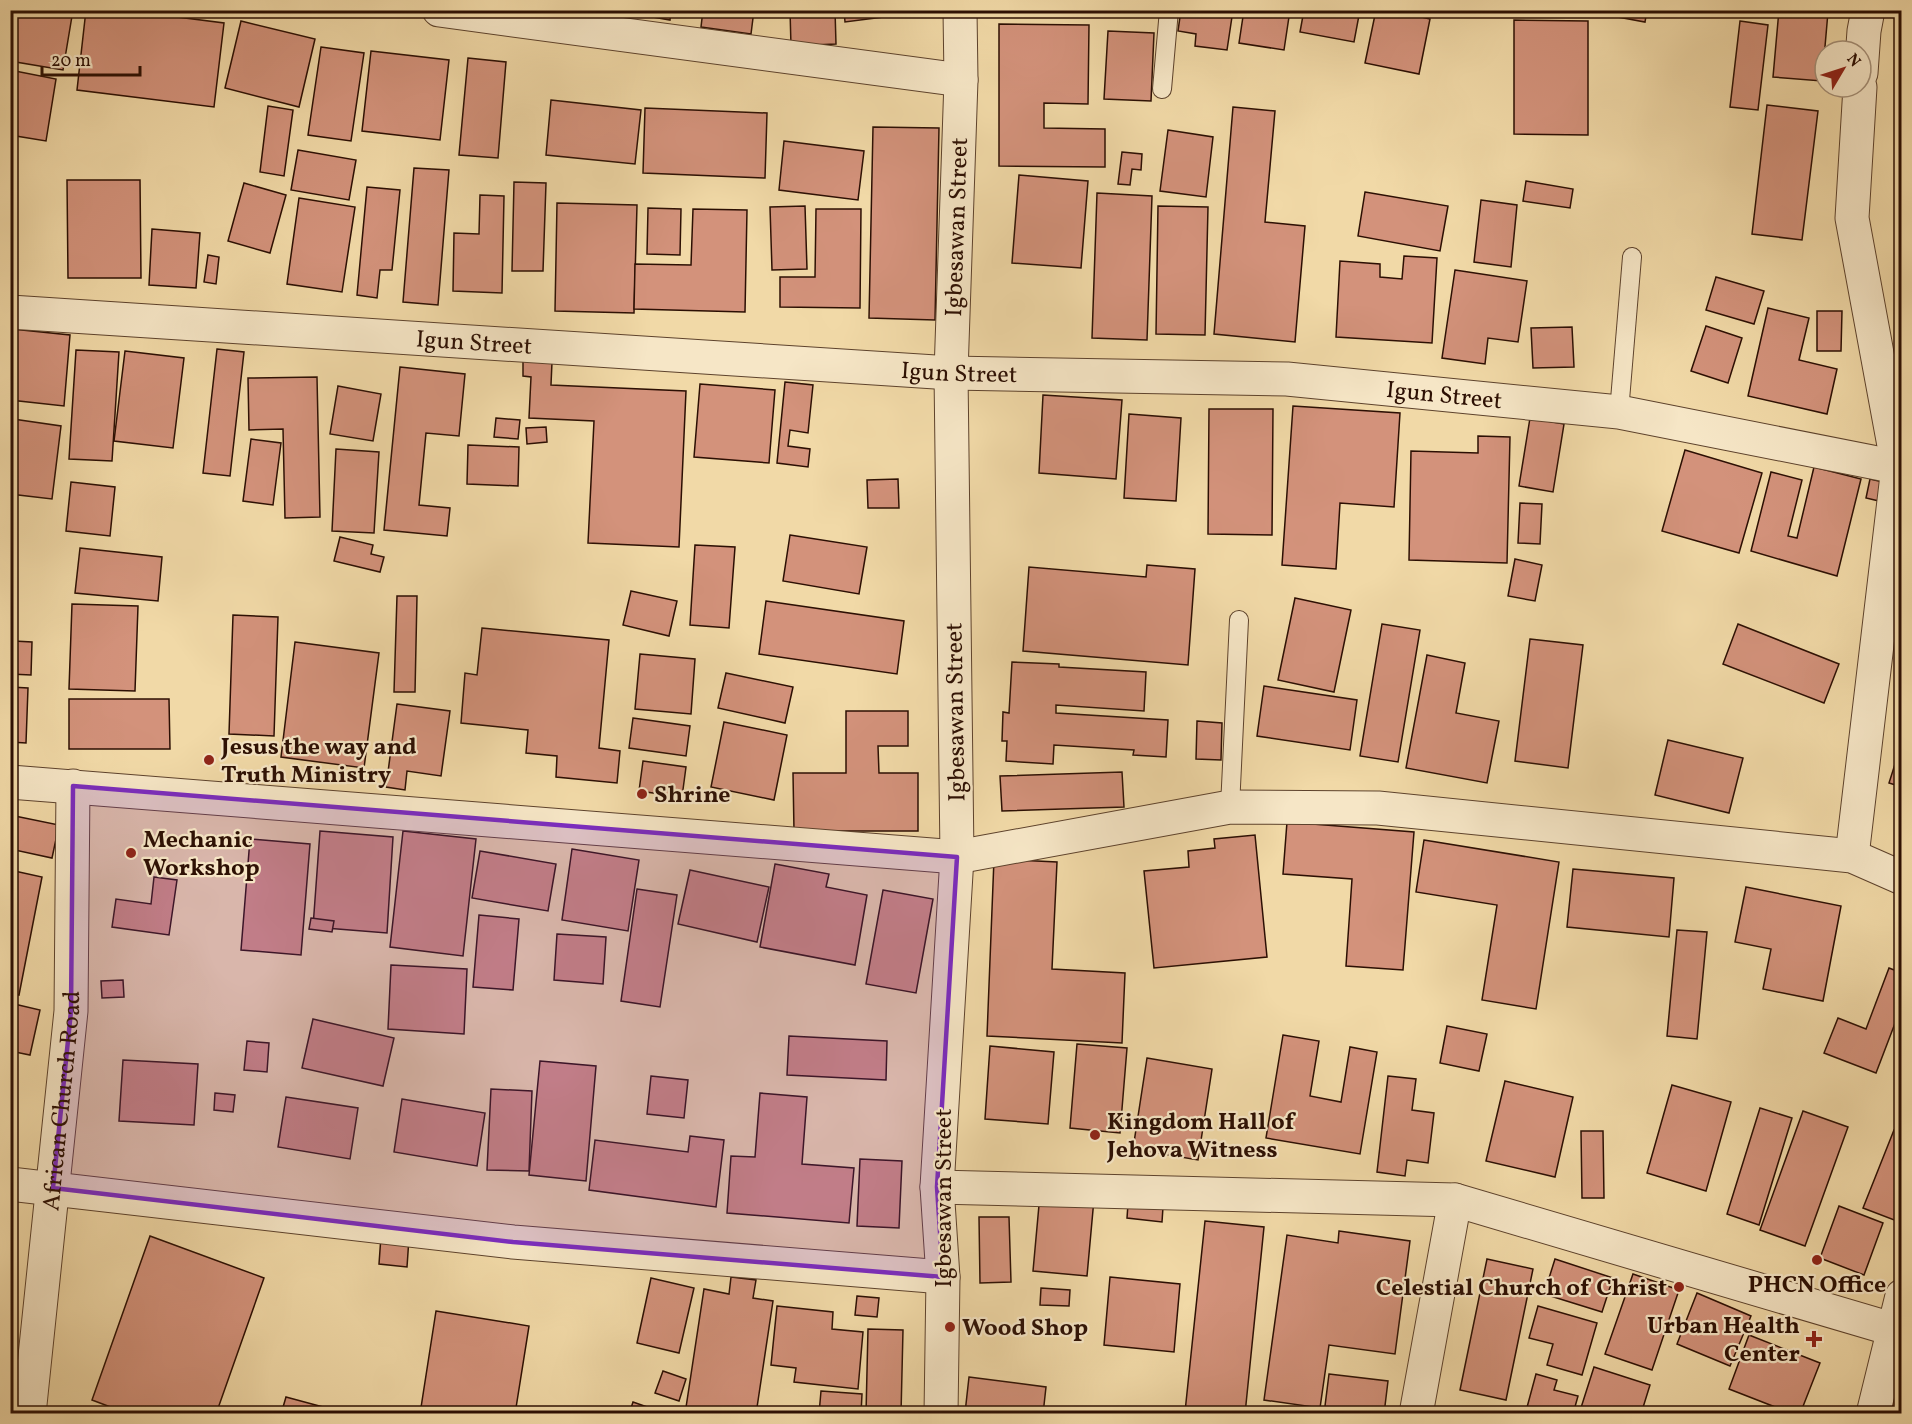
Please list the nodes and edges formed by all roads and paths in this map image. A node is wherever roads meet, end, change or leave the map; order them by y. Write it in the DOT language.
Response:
graph roads {
  1 [pos="439,10"];
  2 [pos="960,10"];
  3 [pos="1169,10"];
  4 [pos="1868,10"];
  5 [pos="1863,39"];
  6 [pos="961,80"];
  7 [pos="1162,89"];
  8 [pos="1859,99"];
  9 [pos="1632,257"];
  10 [pos="10,312"];
  11 [pos="951,373"];
  12 [pos="1619,412"];
  13 [pos="1900,468"];
  14 [pos="1239,620"];
  15 [pos="10,782"];
  16 [pos="73,786"];
  17 [pos="1230,807"];
  18 [pos="1852,856"];
  19 [pos="957,857"];
  20 [pos="1902,878"];
  21 [pos="10,1184"];
  22 [pos="937,1187"];
  23 [pos="53,1188"];
  24 [pos="1455,1200"];
  25 [pos="943,1277"];
  26 [pos="1902,1296"];
  27 [pos="1897,1330"];
  28 [pos="28,1413"];
  29 [pos="941,1413"];
  30 [pos="1416,1413"];
  31 [pos="1873,1413"];
  1 -- 6 [label="street"];
  2 -- 6 [label="street, Igbesawan Street"];
  3 -- 7 [label="lane"];
  4 -- 5 [label="street"];
  6 -- 11 [label="street, Igbesawan Street"];
  8 -- 13 [label="street"];
  9 -- 12 [label="lane"];
  10 -- 11 [label="street, Igun Street"];
  11 -- 12 [label="street, Igun Street"];
  11 -- 19 [label="street, Igbesawan Street"];
  12 -- 13 [label="street, Igun Street"];
  13 -- 18 [label="street"];
  14 -- 17 [label="lane"];
  15 -- 16 [label="street"];
  16 -- 19 [label="street"];
  16 -- 23 [label="street, African Church Road"];
  17 -- 18 [label="street"];
  17 -- 19 [label="street"];
  18 -- 20 [label="street"];
  19 -- 22 [label="street, Igbesawan Street"];
  21 -- 23 [label="street"];
  22 -- 24 [label="street"];
  22 -- 25 [label="street, Igbesawan Street"];
  23 -- 25 [label="street"];
  23 -- 28 [label="street, African Church Road"];
  24 -- 27 [label="street"];
  24 -- 30 [label="street"];
  25 -- 29 [label="street, Igbesawan Street"];
  26 -- 27 [label="street"];
  27 -- 31 [label="street"];
}
